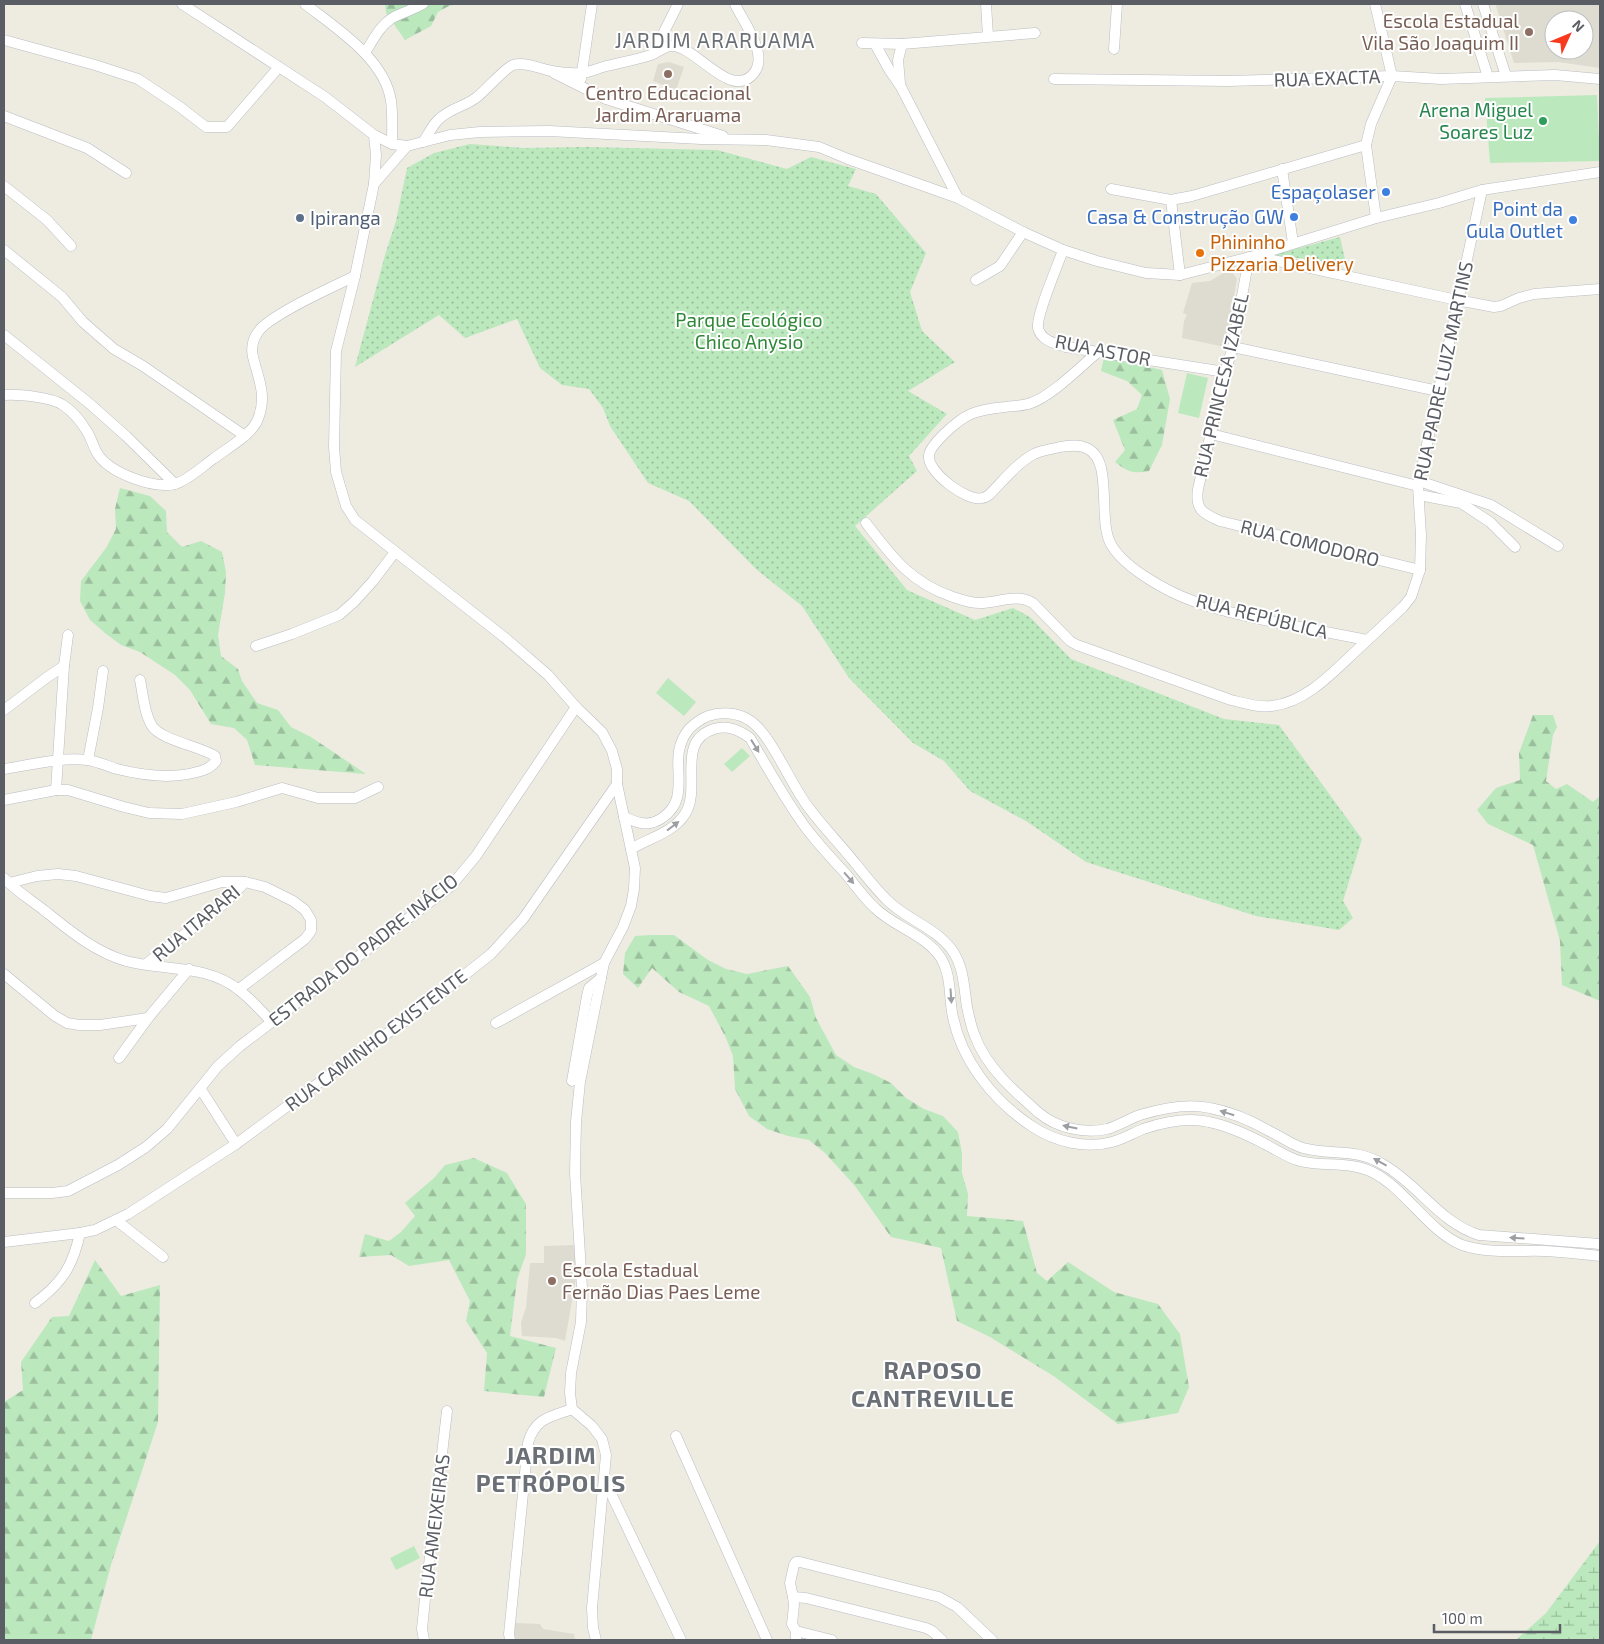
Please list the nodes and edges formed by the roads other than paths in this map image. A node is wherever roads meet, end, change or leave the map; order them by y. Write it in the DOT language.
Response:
graph roads {
  1 [pos="182,4"];
  2 [pos="305,4"];
  3 [pos="423,4"];
  4 [pos="592,4"];
  5 [pos="678,4"];
  6 [pos="735,4"];
  7 [pos="986,4"];
  8 [pos="1117,4"];
  9 [pos="1375,4"];
  10 [pos="1465,4"];
  11 [pos="1483,4"];
  12 [pos="1035,33"];
  13 [pos="988,36"];
  14 [pos="4,40"];
  15 [pos="862,43"];
  16 [pos="875,44"];
  17 [pos="902,44"];
  18 [pos="1114,49"];
  19 [pos="365,54"];
  20 [pos="653,54"];
  21 [pos="279,67"];
  22 [pos="549,70"];
  23 [pos="581,73"];
  24 [pos="1392,76"];
  25 [pos="1506,76"];
  26 [pos="1488,77"];
  27 [pos="1054,79"];
  28 [pos="1600,79"];
  29 [pos="900,87"];
  30 [pos="588,90"];
  31 [pos="4,116"];
  32 [pos="374,135"];
  33 [pos="730,138"];
  34 [pos="423,142"];
  35 [pos="392,144"];
  36 [pos="1366,145"];
  37 [pos="407,146"];
  38 [pos="376,159"];
  39 [pos="390,165"];
  40 [pos="1282,169"];
  41 [pos="1600,172"];
  42 [pos="126,173"];
  43 [pos="374,184"];
  44 [pos="4,186"];
  45 [pos="1111,189"];
  46 [pos="1482,190"];
  47 [pos="958,198"];
  48 [pos="1171,200"];
  49 [pos="1376,218"];
  50 [pos="1023,232"];
  51 [pos="1293,243"];
  52 [pos="71,246"];
  53 [pos="4,250"];
  54 [pos="1063,250"];
  55 [pos="1252,257"];
  56 [pos="1180,275"];
  57 [pos="356,276"];
  58 [pos="976,280"];
  59 [pos="1600,289"];
  60 [pos="1457,300"];
  61 [pos="4,335"];
  62 [pos="1233,347"];
  63 [pos="1098,352"];
  64 [pos="1225,372"];
  65 [pos="1438,391"];
  66 [pos="4,394"];
  67 [pos="1211,434"];
  68 [pos="245,436"];
  69 [pos="176,484"];
  70 [pos="1418,487"];
  71 [pos="1202,511"];
  72 [pos="866,523"];
  73 [pos="1558,546"];
  74 [pos="1515,547"];
  75 [pos="395,552"];
  76 [pos="1420,570"];
  77 [pos="68,635"];
  78 [pos="1367,640"];
  79 [pos="256,646"];
  80 [pos="64,666"];
  81 [pos="103,671"];
  82 [pos="140,680"];
  83 [pos="576,707"];
  84 [pos="4,710"];
  85 [pos="691,726"];
  86 [pos="701,737"];
  87 [pos="59,760"];
  88 [pos="88,760"];
  89 [pos="4,769"];
  90 [pos="617,784"];
  91 [pos="378,787"];
  92 [pos="56,790"];
  93 [pos="4,800"];
  94 [pos="624,817"];
  95 [pos="640,823"];
  96 [pos="644,841"];
  97 [pos="631,849"];
  98 [pos="6,880"];
  99 [pos="245,882"];
  100 [pos="873,884"];
  101 [pos="862,894"];
  102 [pos="604,962"];
  103 [pos="146,964"];
  104 [pos="189,970"];
  105 [pos="4,974"];
  106 [pos="601,978"];
  107 [pos="238,989"];
  108 [pos="148,1018"];
  109 [pos="272,1022"];
  110 [pos="496,1023"];
  111 [pos="119,1058"];
  112 [pos="572,1081"];
  113 [pos="200,1088"];
  114 [pos="1190,1105"];
  115 [pos="1190,1119"];
  116 [pos="1051,1122"];
  117 [pos="1046,1134"];
  118 [pos="236,1144"];
  119 [pos="4,1193"];
  120 [pos="116,1220"];
  121 [pos="80,1233"];
  122 [pos="1548,1240"];
  123 [pos="4,1242"];
  124 [pos="1600,1244"];
  125 [pos="1547,1251"];
  126 [pos="1600,1256"];
  127 [pos="163,1258"];
  128 [pos="35,1303"];
  129 [pos="572,1409"];
  130 [pos="447,1412"];
  131 [pos="676,1436"];
  132 [pos="604,1478"];
  133 [pos="794,1597"];
  134 [pos="796,1636"];
  135 [pos="807,1637"];
  136 [pos="424,1640"];
  137 [pos="510,1640"];
  138 [pos="596,1640"];
  139 [pos="681,1640"];
  140 [pos="766,1640"];
  141 [pos="832,1640"];
  142 [pos="942,1640"];
  143 [pos="992,1640"];
  1 -- 21 [label="street"];
  2 -- 19 [label="street"];
  3 -- 19 [label="street"];
  4 -- 23 [label="street"];
  5 -- 20 [label="street"];
  6 -- 20 [label="street"];
  7 -- 13 [label="street"];
  8 -- 18 [label="street"];
  9 -- 24 [label="street"];
  10 -- 26 [label="street"];
  11 -- 25 [label="street"];
  12 -- 13 [label="street"];
  13 -- 17 [label="street"];
  14 -- 21 [label="street"];
  15 -- 16 [label="street"];
  16 -- 17 [label="street"];
  16 -- 29 [label="street"];
  17 -- 29 [label="street"];
  19 -- 35 [label="street"];
  20 -- 23 [label="street"];
  21 -- 32 [label="street"];
  22 -- 23 [label="street"];
  22 -- 30 [label="street"];
  22 -- 34 [label="street"];
  23 -- 30 [label="street"];
  24 -- 26 [label="street, RUA EXACTA"];
  24 -- 27 [label="street, RUA EXACTA"];
  24 -- 36 [label="street"];
  25 -- 26 [label="street, RUA EXACTA"];
  25 -- 28 [label="street, RUA EXACTA"];
  29 -- 47 [label="street"];
  30 -- 33 [label="street"];
  31 -- 42 [label="street"];
  32 -- 35 [label="street"];
  32 -- 38 [label="street"];
  33 -- 34 [label="street"];
  33 -- 47 [label="street"];
  34 -- 37 [label="street"];
  35 -- 37 [label="street"];
  36 -- 40 [label="street"];
  36 -- 49 [label="street"];
  37 -- 39 [label="street"];
  38 -- 39 [label="street"];
  38 -- 43 [label="street"];
  39 -- 43 [label="street"];
  40 -- 48 [label="street"];
  40 -- 51 [label="street"];
  41 -- 46 [label="street"];
  43 -- 57 [label="street"];
  44 -- 52 [label="street"];
  45 -- 48 [label="street"];
  46 -- 49 [label="street"];
  46 -- 60 [label="street, RUA PADRE LUIZ MARTINS"];
  47 -- 50 [label="street"];
  48 -- 56 [label="street"];
  49 -- 51 [label="street"];
  50 -- 54 [label="street"];
  50 -- 58 [label="street"];
  51 -- 55 [label="street"];
  53 -- 68 [label="street"];
  54 -- 56 [label="street"];
  54 -- 63 [label="street, RUA ASTOR"];
  55 -- 56 [label="street"];
  55 -- 60 [label="street"];
  55 -- 62 [label="street, RUA PRINCESA IZABEL"];
  57 -- 68 [label="street"];
  57 -- 75 [label="street"];
  59 -- 60 [label="street"];
  60 -- 65 [label="street, RUA PADRE LUIZ MARTINS"];
  61 -- 69 [label="street"];
  62 -- 64 [label="street, RUA PRINCESA IZABEL"];
  62 -- 65 [label="street"];
  63 -- 64 [label="street, RUA ASTOR"];
  63 -- 78 [label="street, RUA REPÚBLICA"];
  64 -- 67 [label="street, RUA PRINCESA IZABEL"];
  65 -- 70 [label="street, RUA PADRE LUIZ MARTINS"];
  66 -- 69 [label="street"];
  67 -- 70 [label="street"];
  67 -- 71 [label="street, RUA PRINCESA IZABEL"];
  68 -- 69 [label="street"];
  70 -- 73 [label="street"];
  70 -- 74 [label="street"];
  70 -- 76 [label="street, RUA PADRE LUIZ MARTINS"];
  71 -- 76 [label="street, RUA COMODORO"];
  72 -- 78 [label="street, RUA PADRE LUIZ MARTINS"];
  75 -- 79 [label="street"];
  75 -- 83 [label="street"];
  76 -- 78 [label="street, RUA PADRE LUIZ MARTINS"];
  77 -- 80 [label="street"];
  80 -- 84 [label="street"];
  80 -- 87 [label="street"];
  81 -- 88 [label="street"];
  82 -- 88 [label="street"];
  83 -- 90 [label="street"];
  83 -- 109 [label="street, ESTRADA DO PADRE INÁCIO"];
  85 -- 86 [label="street"];
  85 -- 95 [label="street"];
  85 -- 100 [label="street"];
  96 -- 86 [label="street, one-way"];
  86 -- 101 [label="street, one-way"];
  87 -- 88 [label="street"];
  87 -- 89 [label="street"];
  87 -- 92 [label="street"];
  90 -- 94 [label="street"];
  90 -- 118 [label="street, RUA CAMINHO EXISTENTE"];
  91 -- 92 [label="street"];
  92 -- 93 [label="street"];
  94 -- 95 [label="street"];
  94 -- 97 [label="street"];
  95 -- 96 [label="street"];
  96 -- 97 [label="street"];
  97 -- 102 [label="street"];
  98 -- 99 [label="street"];
  98 -- 103 [label="street"];
  99 -- 103 [label="street, RUA ITARARI"];
  99 -- 107 [label="street"];
  100 -- 101 [label="street"];
  100 -- 116 [label="street"];
  101 -- 117 [label="street, one-way"];
  102 -- 106 [label="street"];
  102 -- 110 [label="street"];
  103 -- 104 [label="street"];
  104 -- 107 [label="street"];
  104 -- 108 [label="street"];
  105 -- 108 [label="street"];
  106 -- 112 [label="street"];
  106 -- 129 [label="street"];
  107 -- 109 [label="street"];
  108 -- 111 [label="street"];
  109 -- 113 [label="street, ESTRADA DO PADRE INÁCIO"];
  113 -- 118 [label="street"];
  113 -- 119 [label="street, ESTRADA DO PADRE INÁCIO"];
  114 -- 115 [label="street"];
  114 -- 116 [label="street, one-way"];
  122 -- 114 [label="street, one-way"];
  115 -- 117 [label="street"];
  115 -- 125 [label="street"];
  116 -- 117 [label="street"];
  118 -- 120 [label="street, RUA CAMINHO EXISTENTE"];
  120 -- 121 [label="street, RUA CAMINHO EXISTENTE"];
  120 -- 127 [label="street"];
  121 -- 123 [label="street, RUA CAMINHO EXISTENTE"];
  121 -- 128 [label="street"];
  122 -- 124 [label="street"];
  122 -- 125 [label="street"];
  125 -- 126 [label="street"];
  129 -- 132 [label="street"];
  129 -- 137 [label="street"];
  130 -- 136 [label="street, RUA AMEIXEIRAS"];
  131 -- 140 [label="street"];
  132 -- 138 [label="street"];
  132 -- 139 [label="street"];
  133 -- 134 [label="street"];
  133 -- 142 [label="street"];
  133 -- 143 [label="street"];
  134 -- 135 [label="street"];
  135 -- 141 [label="street"];
}
